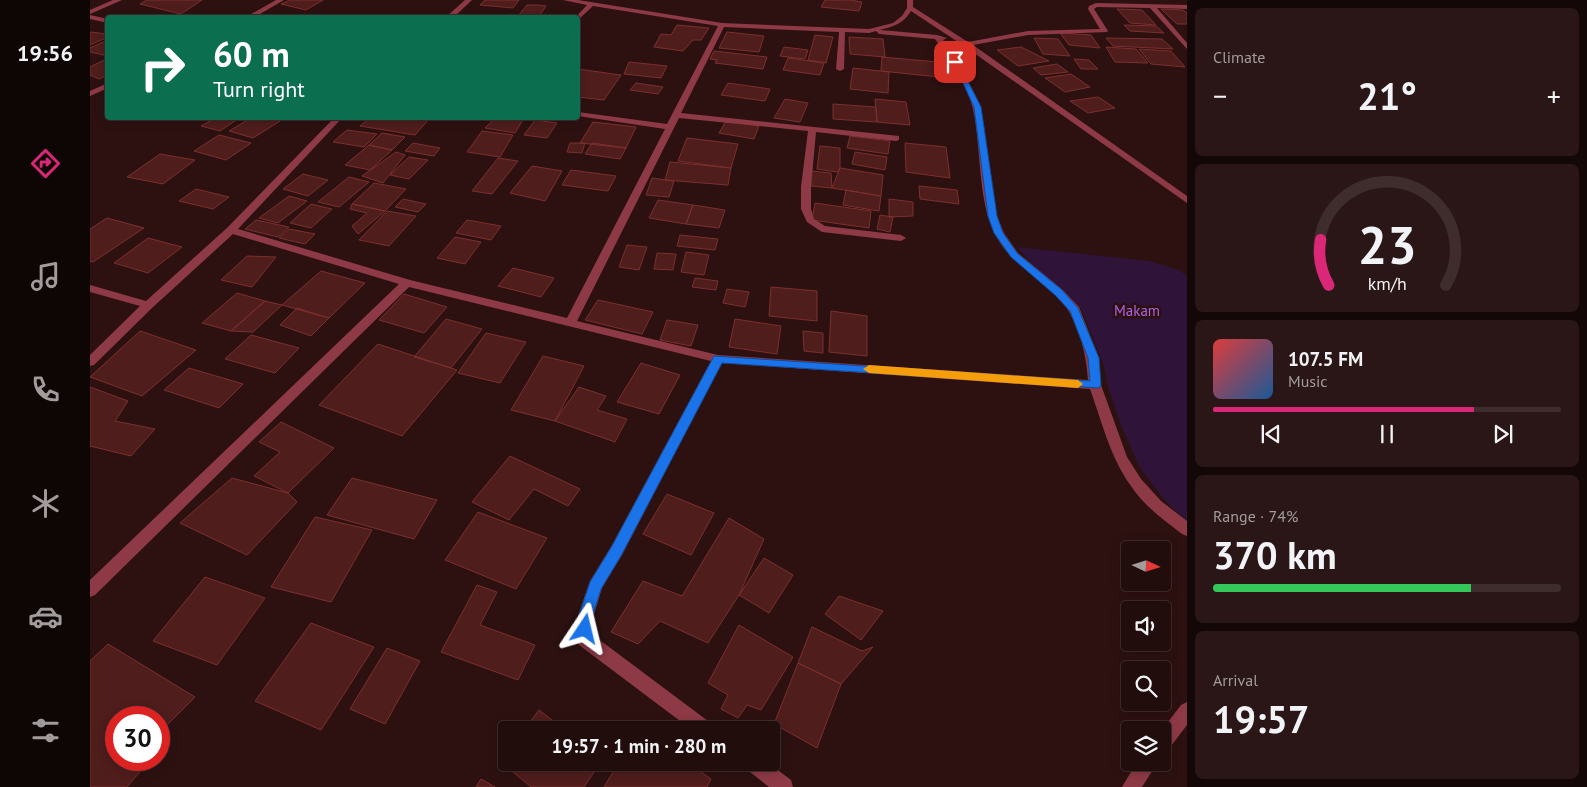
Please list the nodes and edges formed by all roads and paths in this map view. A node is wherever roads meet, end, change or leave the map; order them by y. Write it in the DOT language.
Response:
graph roads {
  1 [pos="119,0"];
  2 [pos="281,0"];
  3 [pos="469,0"];
  4 [pos="566,0"];
  5 [pos="1170,0"];
  6 [pos="910,4"];
  7 [pos="591,5"];
  8 [pos="1152,6"];
  9 [pos="1176,7"];
  10 [pos="1187,7"];
  11 [pos="90,12"];
  12 [pos="252,15"];
  13 [pos="452,15"];
  14 [pos="580,16"];
  15 [pos="90,17"];
  16 [pos="105,20"];
  17 [pos="722,24"];
  18 [pos="842,31"];
  19 [pos="869,31"];
  20 [pos="937,37"];
  21 [pos="963,42"];
  22 [pos="1187,47"];
  23 [pos="840,69"];
  24 [pos="105,87"];
  25 [pos="90,94"];
  26 [pos="580,114"];
  27 [pos="676,115"];
  28 [pos="336,120"];
  29 [pos="670,127"];
  30 [pos="812,130"];
  31 [pos="896,138"];
  32 [pos="1187,200"];
  33 [pos="231,230"];
  34 [pos="901,238"];
  35 [pos="407,283"];
  36 [pos="90,288"];
  37 [pos="148,305"];
  38 [pos="570,323"];
  39 [pos="718,358"];
  40 [pos="90,362"];
  41 [pos="1096,385"];
  42 [pos="1187,530"];
  43 [pos="90,590"];
  44 [pos="1187,711"];
  45 [pos="694,721"];
  46 [pos="1171,732"];
  47 [pos="763,771"];
  48 [pos="1142,771"];
  49 [pos="784,787"];
  50 [pos="1130,787"];
  1 -- 11 [label="street"];
  2 -- 12 [label="street"];
  3 -- 13 [label="street"];
  4 -- 7 [label="street"];
  5 -- 9 [label="street"];
  6 -- 19 [label="street"];
  6 -- 21 [label="street"];
  7 -- 14 [label="street"];
  7 -- 17 [label="street"];
  8 -- 9 [label="street"];
  8 -- 21 [label="street"];
  8 -- 22 [label="street"];
  9 -- 10 [label="street"];
  15 -- 16 [label="street"];
  17 -- 18 [label="street"];
  17 -- 27 [label="street"];
  18 -- 19 [label="street"];
  18 -- 23 [label="street"];
  19 -- 20 [label="street"];
  20 -- 21 [label="street"];
  20 -- 41 [label="street"];
  21 -- 32 [label="street"];
  24 -- 25 [label="street"];
  26 -- 29 [label="street"];
  27 -- 29 [label="street"];
  27 -- 30 [label="street"];
  28 -- 33 [label="street"];
  29 -- 38 [label="street"];
  30 -- 31 [label="street"];
  30 -- 34 [label="street"];
  33 -- 35 [label="street"];
  33 -- 37 [label="street"];
  35 -- 38 [label="street"];
  35 -- 43 [label="street"];
  36 -- 37 [label="street"];
  37 -- 40 [label="street"];
  38 -- 39 [label="street"];
  39 -- 41 [label="street"];
  39 -- 45 [label="street"];
  41 -- 42 [label="street"];
  44 -- 46 [label="street"];
  47 -- 49 [label="street"];
  48 -- 50 [label="street"];
}
